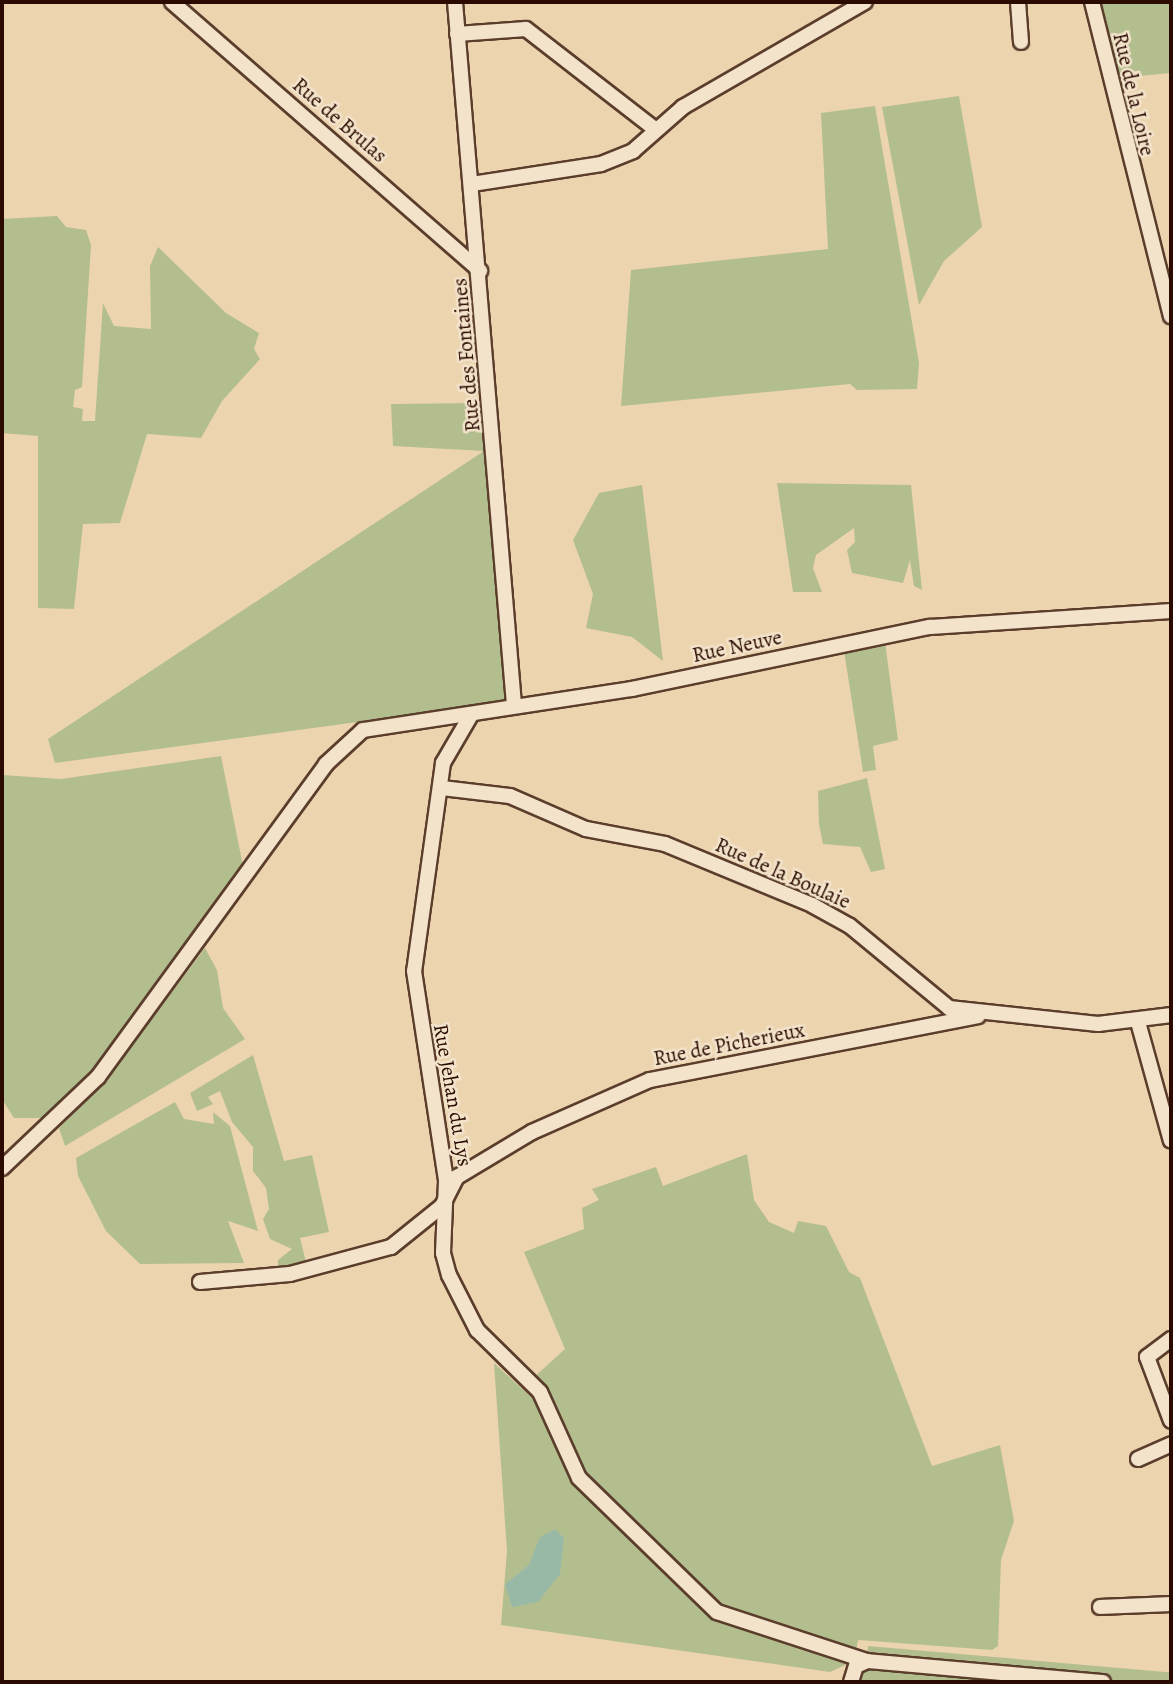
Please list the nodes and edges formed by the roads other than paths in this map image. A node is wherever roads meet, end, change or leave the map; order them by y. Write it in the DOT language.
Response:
graph roads {
  1 [pos="172,2"];
  2 [pos="455,2"];
  3 [pos="865,2"];
  4 [pos="1018,2"];
  5 [pos="1092,2"];
  6 [pos="457,34"];
  7 [pos="1021,42"];
  8 [pos="655,129"];
  9 [pos="472,184"];
  10 [pos="480,271"];
  11 [pos="1171,316"];
  12 [pos="1171,611"];
  13 [pos="514,705"];
  14 [pos="471,715"];
  15 [pos="442,788"];
  16 [pos="945,1005"];
  17 [pos="1171,1015"];
  18 [pos="978,1016"];
  19 [pos="1138,1022"];
  20 [pos="940,1027"];
  21 [pos="1171,1141"];
  22 [pos="2,1168"];
  23 [pos="442,1206"];
  24 [pos="200,1282"];
  25 [pos="1171,1339"];
  26 [pos="1171,1421"];
  27 [pos="1171,1444"];
  28 [pos="1138,1459"];
  29 [pos="1171,1604"];
  30 [pos="1100,1606"];
  31 [pos="867,1661"];
  32 [pos="851,1682"];
  33 [pos="1103,1682"];
  1 -- 10 [label="street, Rue de Brulas"];
  2 -- 6 [label="street, Rue des Fontaines"];
  3 -- 8 [label="street"];
  4 -- 7 [label="street"];
  5 -- 11 [label="street, Rue de la Loire"];
  6 -- 8 [label="street"];
  6 -- 9 [label="street, Rue des Fontaines"];
  8 -- 9 [label="street"];
  9 -- 10 [label="street, Rue des Fontaines"];
  10 -- 13 [label="street, Rue des Fontaines"];
  12 -- 13 [label="street, Rue Neuve"];
  13 -- 14 [label="street, Rue Neuve"];
  14 -- 15 [label="street, Rue Jehan du Lys"];
  14 -- 22 [label="street, Rue Neuve"];
  15 -- 16 [label="street, Rue de la Boulaie"];
  15 -- 23 [label="street, Rue Jehan du Lys"];
  16 -- 18 [label="street, Rue de la Boulaie"];
  16 -- 20 [label="street"];
  17 -- 19 [label="street, Rue de la Boulaie"];
  18 -- 19 [label="street, Rue de la Boulaie"];
  18 -- 20 [label="street, Rue de Picherieux"];
  19 -- 21 [label="street"];
  20 -- 23 [label="street, Rue de Picherieux"];
  23 -- 24 [label="street"];
  23 -- 31 [label="street, Rue Jehan du Lys"];
  25 -- 26 [label="street"];
  27 -- 28 [label="street"];
  29 -- 30 [label="street"];
  31 -- 32 [label="street"];
  31 -- 33 [label="street, Rue Jehan du Lys"];
}
